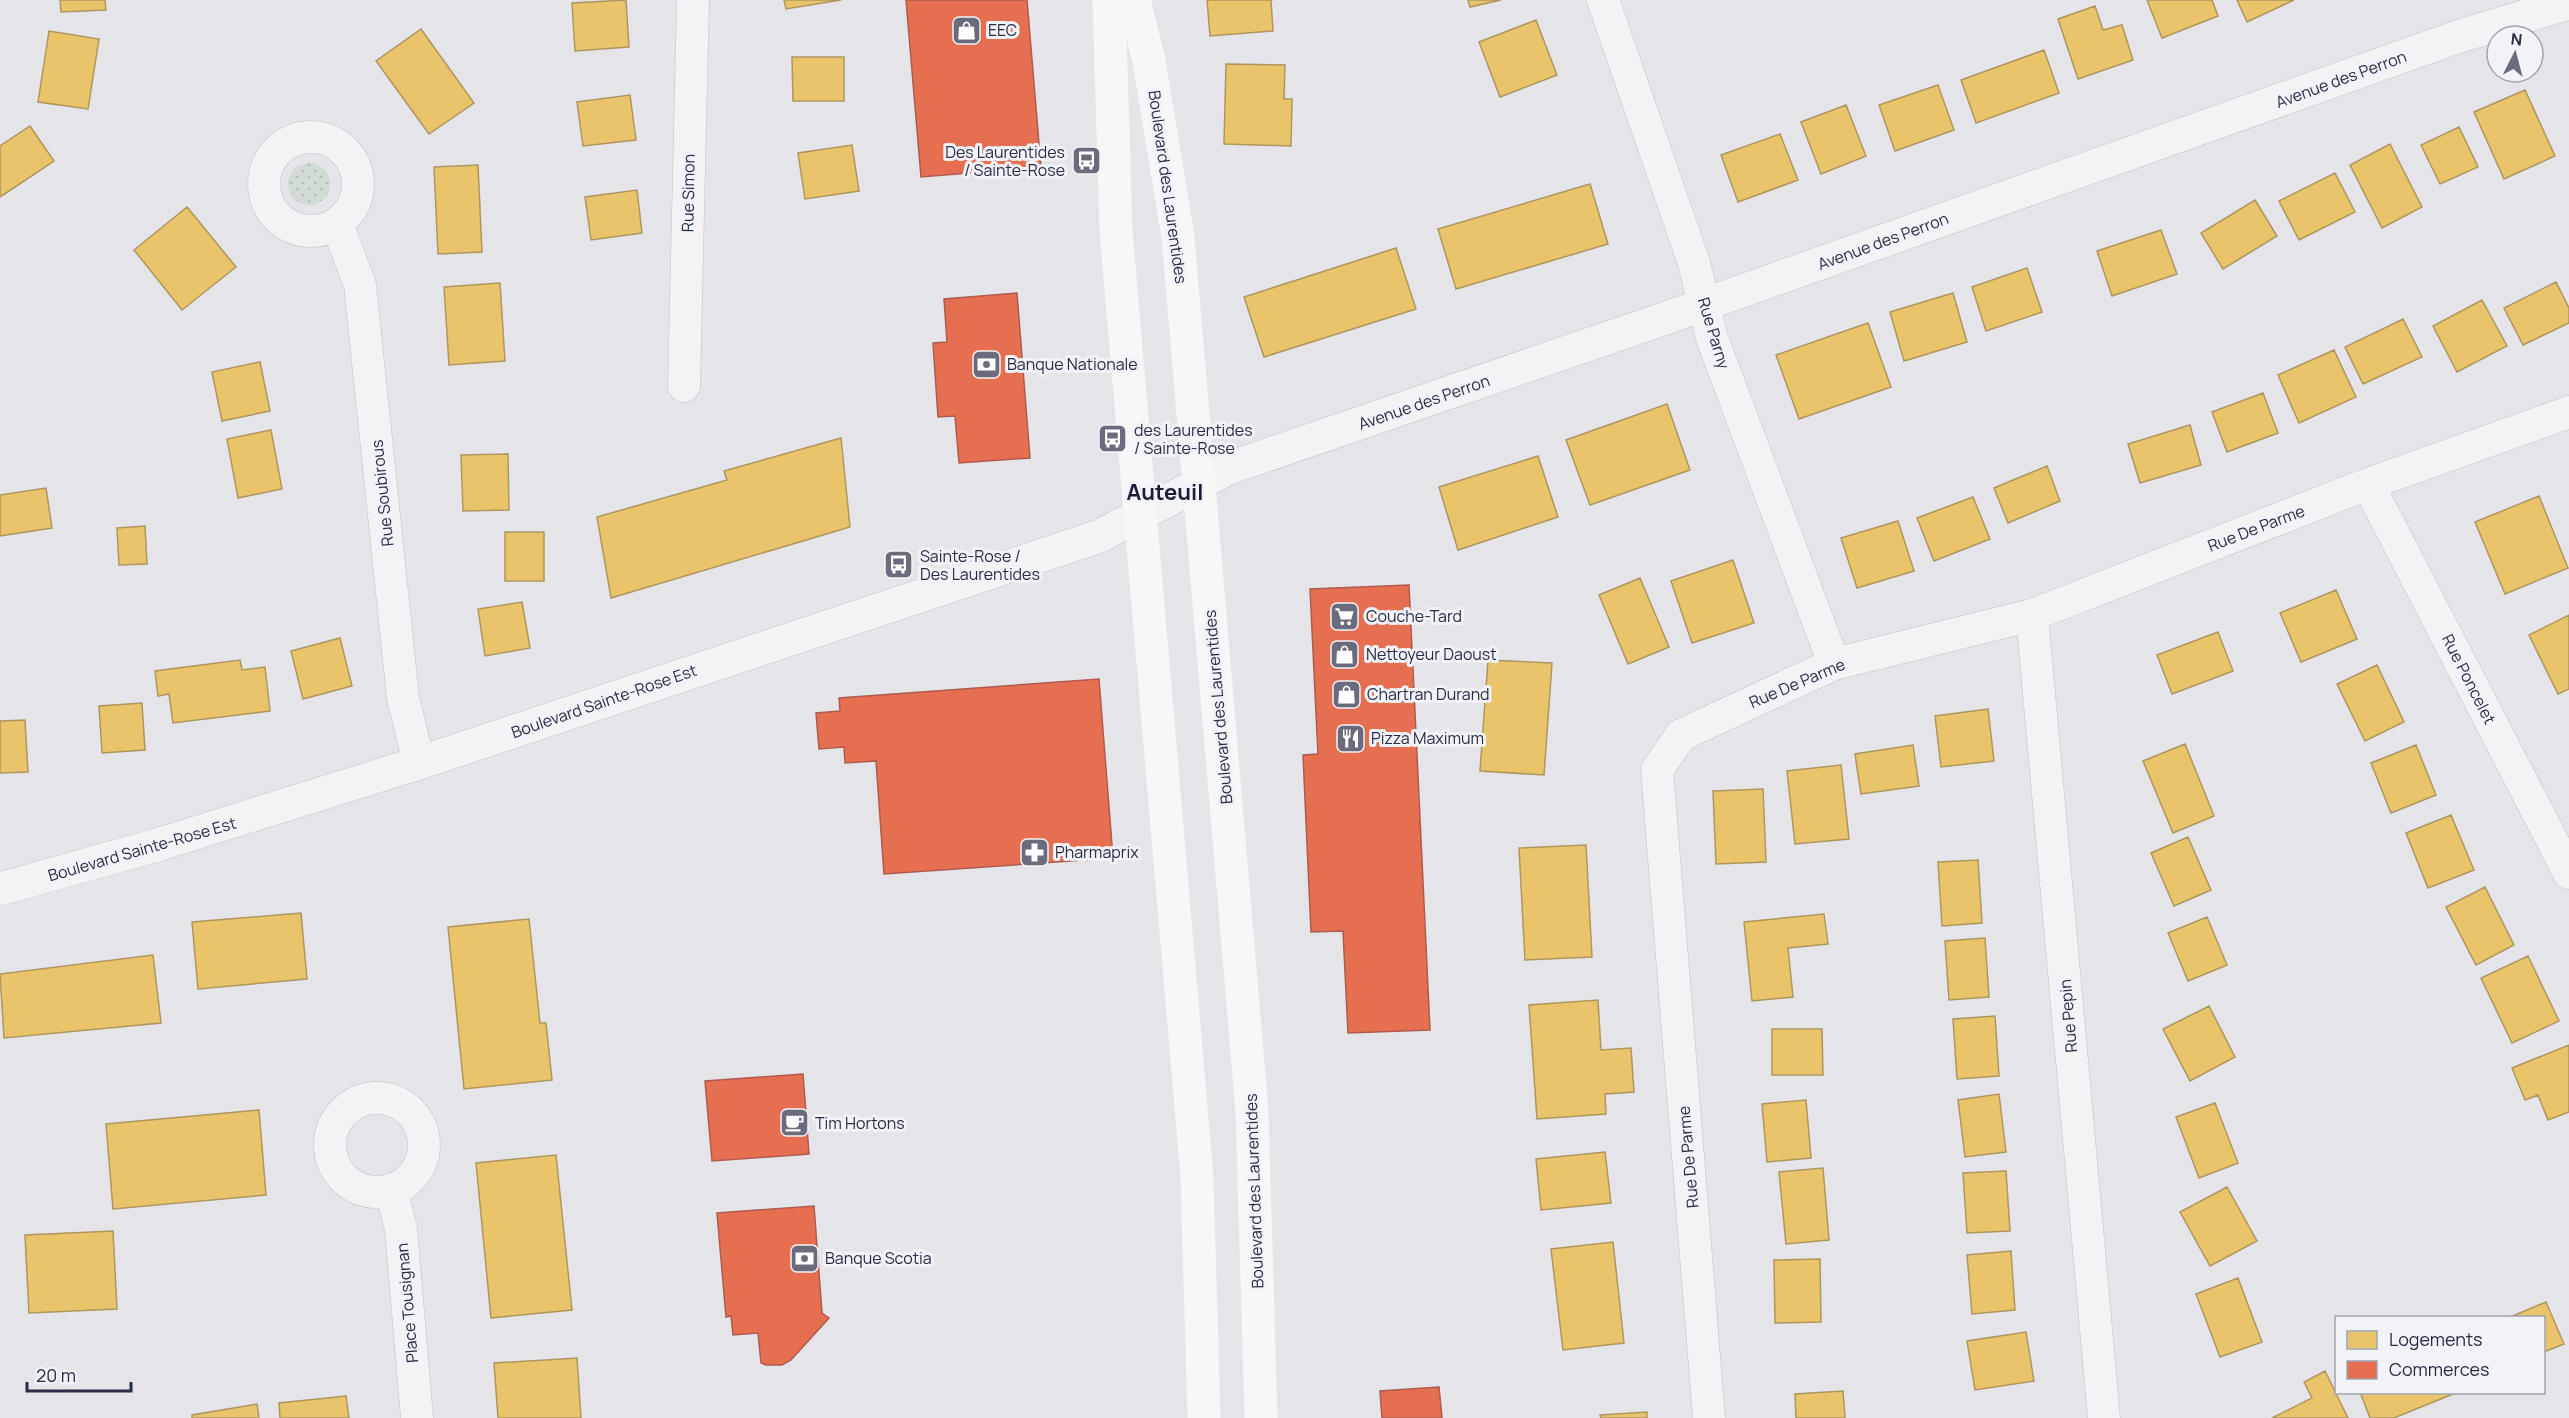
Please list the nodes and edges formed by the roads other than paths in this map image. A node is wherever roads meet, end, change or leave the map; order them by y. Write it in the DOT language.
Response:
graph roads {
  1 [pos="693,0"];
  2 [pos="1109,0"];
  3 [pos="1134,0"];
  4 [pos="1603,0"];
  5 [pos="2569,3"];
  6 [pos="337,224"];
  7 [pos="1704,304"];
  8 [pos="684,386"];
  9 [pos="2569,412"];
  10 [pos="2368,484"];
  11 [pos="1198,485"];
  12 [pos="1141,515"];
  13 [pos="2032,615"];
  14 [pos="1834,664"];
  15 [pos="419,764"];
  16 [pos="2569,873"];
  17 [pos="0,889"];
  18 [pos="391,1189"];
  19 [pos="417,1418"];
  20 [pos="1204,1418"];
  21 [pos="1262,1418"];
  22 [pos="1708,1418"];
  23 [pos="2104,1418"];
  1 -- 8 [label="street, Rue Simon"];
  2 -- 12 [label="main road"];
  3 -- 11 [label="main road, Boulevard des Laurentides"];
  4 -- 7 [label="street, Rue Parny"];
  5 -- 7 [label="street, Avenue des Perron"];
  6 -- 15 [label="street, Rue Soubirous"];
  7 -- 11 [label="street, Avenue des Perron"];
  7 -- 14 [label="street, Rue Parny"];
  9 -- 10 [label="street, Rue De Parme"];
  10 -- 13 [label="street, Rue De Parme"];
  10 -- 16 [label="street, Rue Poncelet"];
  11 -- 12 [label="street, Boulevard Sainte-Rose Est"];
  11 -- 21 [label="main road, Boulevard des Laurentides"];
  12 -- 15 [label="street, Boulevard Sainte-Rose Est"];
  12 -- 20 [label="main road"];
  13 -- 14 [label="street, Rue De Parme"];
  13 -- 23 [label="street, Rue Pepin"];
  14 -- 22 [label="street, Rue De Parme"];
  15 -- 17 [label="street, Boulevard Sainte-Rose Est"];
  18 -- 19 [label="street, Place Tousignan"];
}
